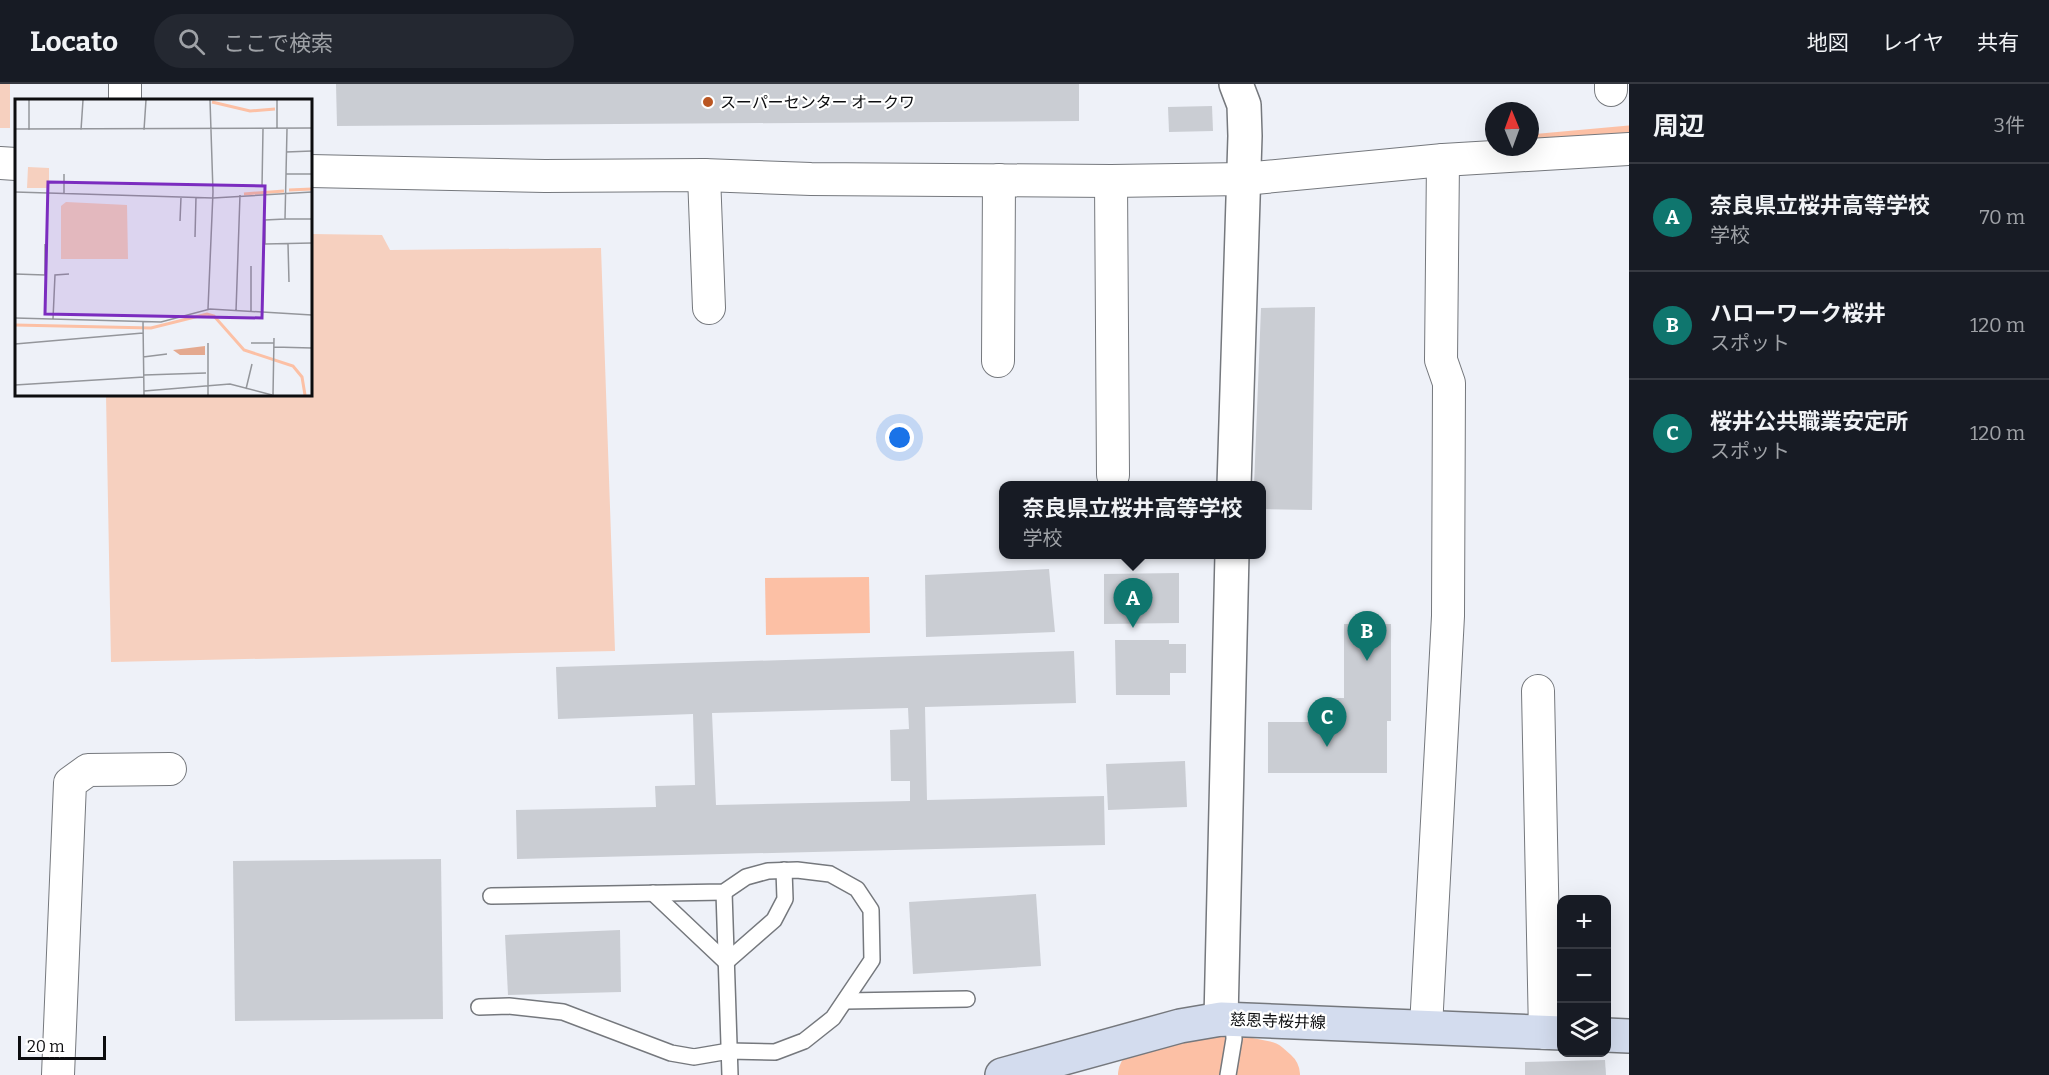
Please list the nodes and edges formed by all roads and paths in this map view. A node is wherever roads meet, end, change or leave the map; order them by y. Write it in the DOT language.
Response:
graph roads {
  1 [pos="1236,84"];
  2 [pos="1629,149"];
  3 [pos="1443,160"];
  4 [pos="0,163"];
  5 [pos="15,164"];
  6 [pos="312,171"];
  7 [pos="704,176"];
  8 [pos="1244,179"];
  9 [pos="999,180"];
  10 [pos="1111,181"];
  11 [pos="709,308"];
  12 [pos="998,361"];
  13 [pos="1113,475"];
  14 [pos="1234,481"];
  15 [pos="1232,559"];
  16 [pos="1538,691"];
  17 [pos="170,769"];
  18 [pos="784,870"];
  19 [pos="724,892"];
  20 [pos="653,893"];
  21 [pos="491,896"];
  22 [pos="726,962"];
  23 [pos="967,999"];
  24 [pos="844,1001"];
  25 [pos="479,1007"];
  26 [pos="1229,1025"];
  27 [pos="1426,1027"];
  28 [pos="1553,1033"];
  29 [pos="1611,1035"];
  30 [pos="1629,1036"];
  31 [pos="729,1051"];
  32 [pos="58,1075"];
  33 [pos="730,1075"];
  34 [pos="1002,1075"];
  35 [pos="1228,1075"];
  1 -- 8 [label="street"];
  2 -- 3 [label="street"];
  3 -- 8 [label="street"];
  3 -- 27 [label="street"];
  4 -- 5 [label="street"];
  6 -- 7 [label="street"];
  7 -- 9 [label="street"];
  7 -- 11 [label="street"];
  8 -- 10 [label="street"];
  8 -- 14 [label="street"];
  9 -- 10 [label="street"];
  9 -- 12 [label="street"];
  10 -- 13 [label="street"];
  15 -- 26 [label="street"];
  16 -- 28 [label="street"];
  17 -- 32 [label="street"];
  18 -- 19 [label="lane"];
  18 -- 22 [label="lane"];
  18 -- 24 [label="lane"];
  19 -- 20 [label="lane"];
  19 -- 22 [label="lane"];
  20 -- 21 [label="lane"];
  20 -- 22 [label="lane"];
  22 -- 31 [label="lane"];
  23 -- 24 [label="lane"];
  24 -- 31 [label="lane"];
  25 -- 31 [label="lane"];
  26 -- 27 [label="main road, 慈恩寺桜井線"];
  26 -- 34 [label="main road, 慈恩寺桜井線"];
  26 -- 35 [label="lane"];
  27 -- 28 [label="main road, 慈恩寺桜井線"];
  29 -- 30 [label="main road"];
  31 -- 33 [label="lane"];
}
